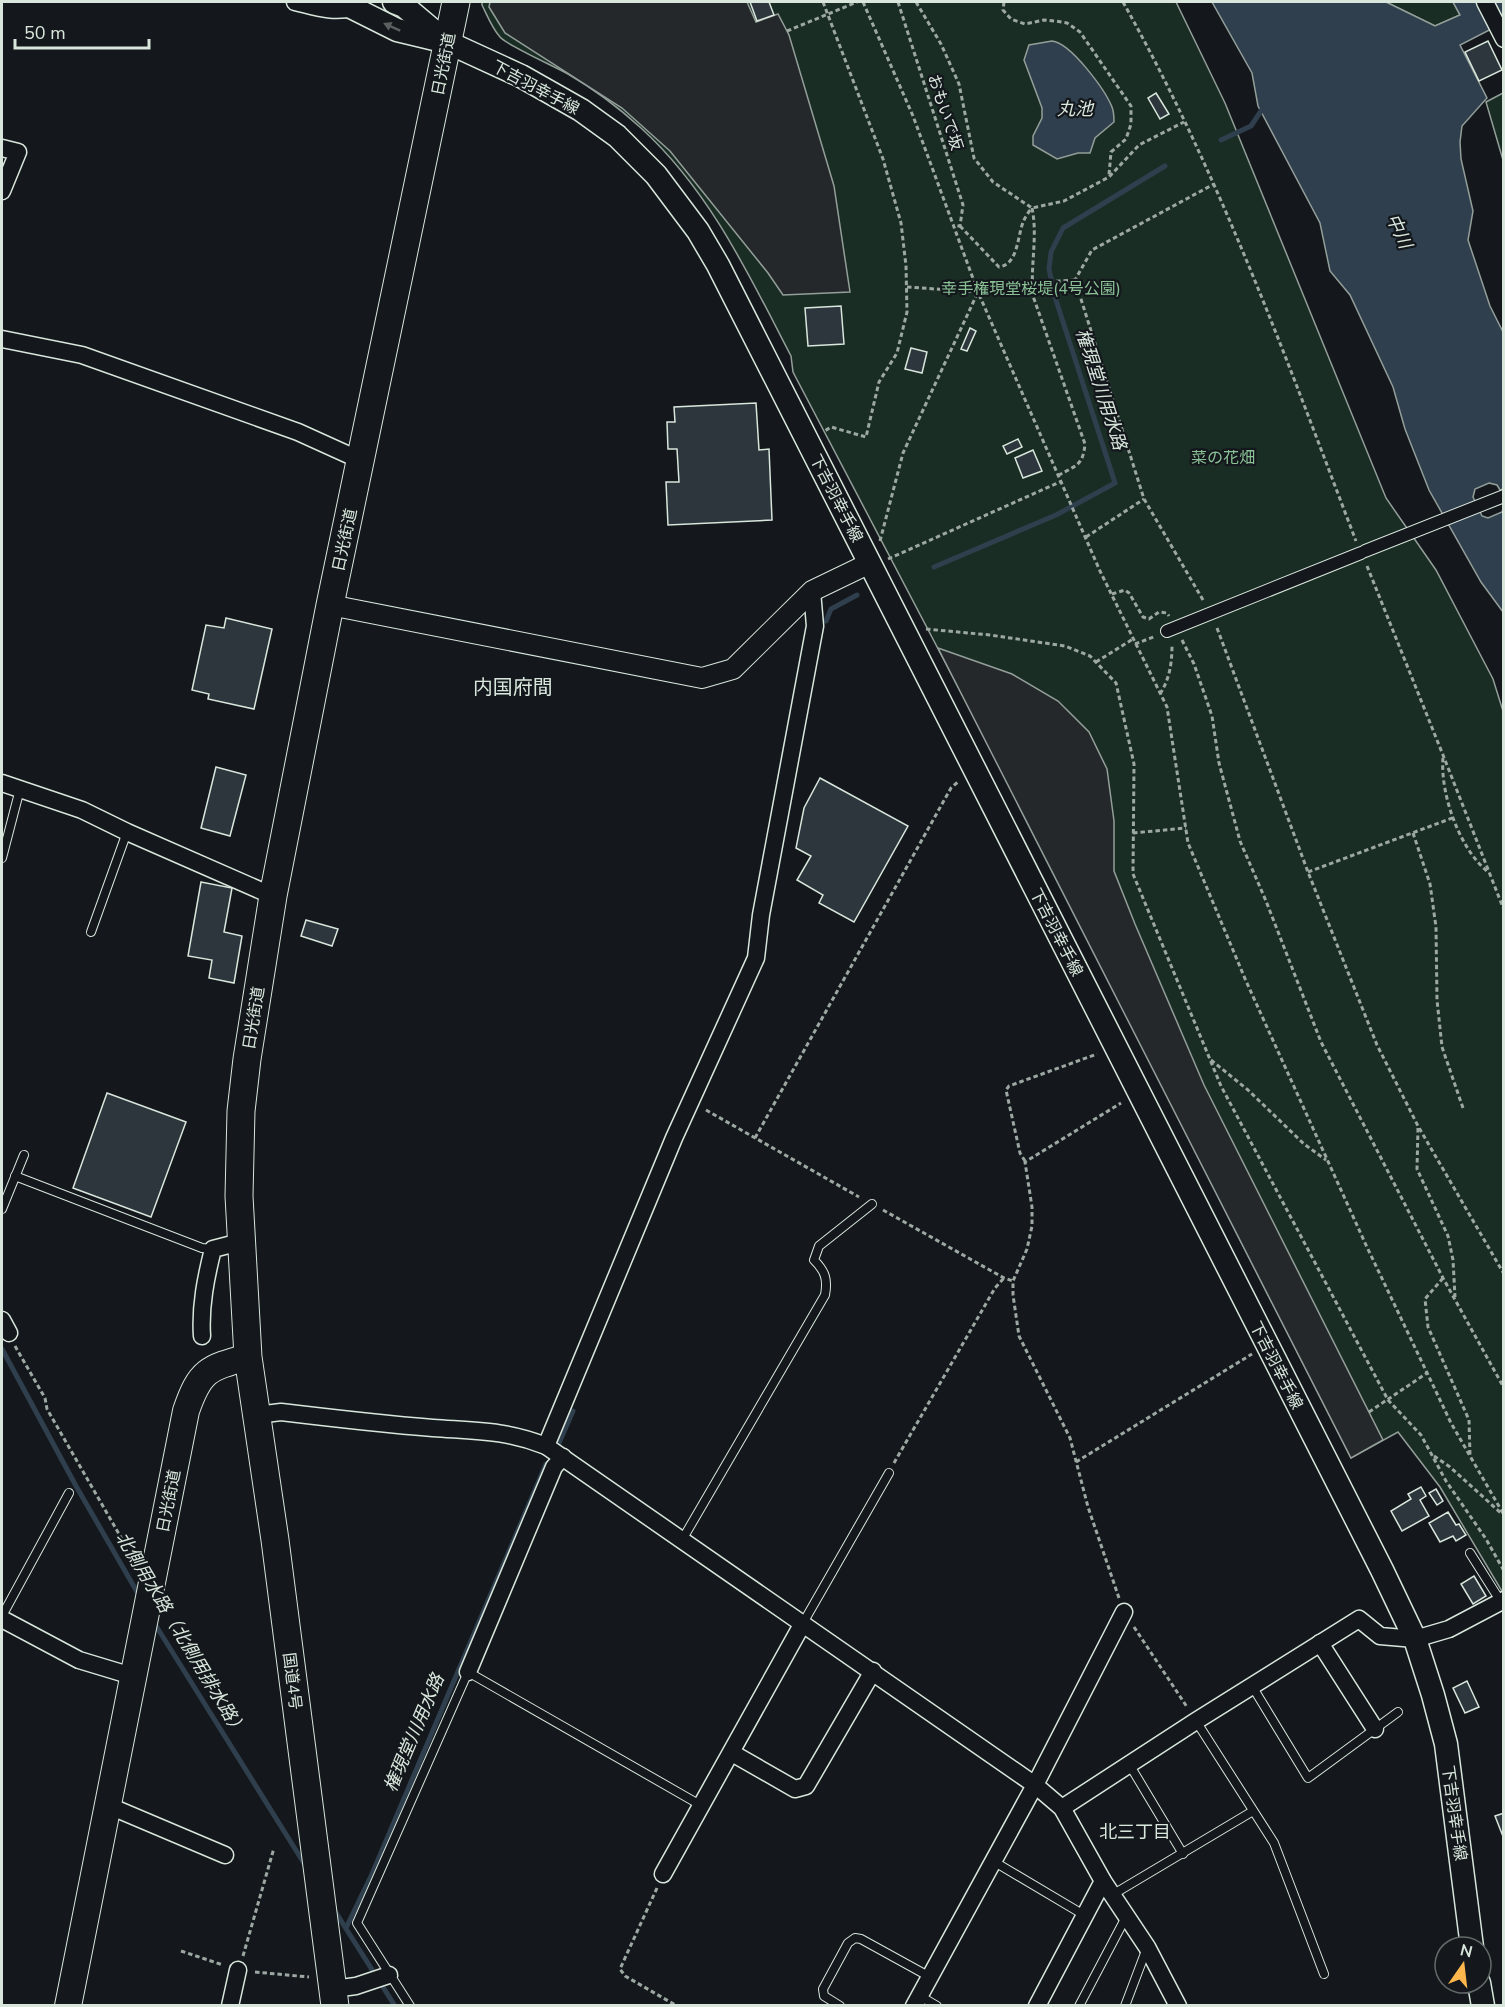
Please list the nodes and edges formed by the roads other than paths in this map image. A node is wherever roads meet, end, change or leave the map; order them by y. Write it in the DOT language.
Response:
graph roads {
  1 [pos="295,2"];
  2 [pos="394,2"];
  3 [pos="456,2"];
  4 [pos="1485,2"];
  5 [pos="347,5"];
  6 [pos="1503,39"];
  7 [pos="447,42"];
  8 [pos="2,148"];
  9 [pos="2,191"];
  10 [pos="2,339"];
  11 [pos="362,461"];
  12 [pos="1503,496"];
  13 [pos="878,556"];
  14 [pos="812,591"];
  15 [pos="330,605"];
  16 [pos="1171,629"];
  17 [pos="2,783"];
  18 [pos="20,789"];
  19 [pos="127,832"];
  20 [pos="2,858"];
  21 [pos="273,896"];
  22 [pos="91,932"];
  23 [pos="24,1155"];
  24 [pos="15,1176"];
  25 [pos="872,1204"];
  26 [pos="2,1209"];
  27 [pos="240,1242"];
  28 [pos="213,1249"];
  29 [pos="202,1336"];
  30 [pos="248,1357"];
  31 [pos="257,1415"];
  32 [pos="546,1446"];
  33 [pos="563,1457"];
  34 [pos="889,1473"];
  35 [pos="69,1493"];
  36 [pos="682,1540"];
  37 [pos="1470,1553"];
  38 [pos="1502,1601"];
  39 [pos="1124,1612"];
  40 [pos="2,1618"];
  41 [pos="803,1623"];
  42 [pos="1415,1640"];
  43 [pos="1320,1643"];
  44 [pos="873,1671"];
  45 [pos="468,1672"];
  46 [pos="132,1676"];
  47 [pos="1252,1686"];
  48 [pos="1398,1712"];
  49 [pos="1196,1721"];
  50 [pos="1375,1729"];
  51 [pos="732,1753"];
  52 [pos="1130,1764"];
  53 [pos="1035,1785"];
  54 [pos="107,1804"];
  55 [pos="702,1806"];
  56 [pos="1062,1808"];
  57 [pos="1253,1811"];
  58 [pos="1183,1854"];
  59 [pos="225,1855"];
  60 [pos="993,1861"];
  61 [pos="663,1874"];
  62 [pos="1108,1888"];
  63 [pos="1084,1915"];
  64 [pos="1126,1917"];
  65 [pos="1470,1935"];
  66 [pos="1147,1947"];
  67 [pos="238,1970"];
  68 [pos="1324,1974"];
  69 [pos="389,1975"];
  70 [pos="930,1977"];
  71 [pos="334,1997"];
  72 [pos="917,2001"];
  73 [pos="68,2006"];
  74 [pos="230,2006"];
  75 [pos="410,2006"];
  76 [pos="840,2006"];
  77 [pos="937,2006"];
  78 [pos="1037,2006"];
  79 [pos="1079,2006"];
  80 [pos="1125,2006"];
  81 [pos="1178,2006"];
  1 -- 5 [label="street"];
  2 -- 7 [label="main road"];
  3 -- 7 [label="highway, 日光街道"];
  4 -- 6 [label="street"];
  7 -- 5 [label="main road, one-way"];
  7 -- 11 [label="highway, 日光街道"];
  7 -- 13 [label="main road, 下吉羽幸手線"];
  8 -- 9 [label="street"];
  10 -- 11 [label="street"];
  11 -- 15 [label="highway, 日光街道"];
  12 -- 16 [label="street"];
  13 -- 14 [label="street"];
  13 -- 42 [label="main road, 下吉羽幸手線"];
  14 -- 15 [label="street"];
  14 -- 32 [label="street"];
  15 -- 21 [label="highway, 日光街道"];
  17 -- 18 [label="street"];
  18 -- 19 [label="street"];
  18 -- 20 [label="lane"];
  19 -- 21 [label="street"];
  19 -- 22 [label="lane"];
  21 -- 27 [label="highway, 日光街道"];
  23 -- 24 [label="lane"];
  24 -- 26 [label="lane"];
  24 -- 28 [label="lane"];
  25 -- 36 [label="lane"];
  27 -- 28 [label="street"];
  27 -- 30 [label="highway, 日光街道"];
  28 -- 29 [label="street"];
  30 -- 31 [label="highway, 国道4号"];
  30 -- 46 [label="main road, 日光街道"];
  31 -- 32 [label="street"];
  31 -- 71 [label="highway, 国道4号"];
  32 -- 33 [label="street"];
  33 -- 36 [label="street"];
  33 -- 45 [label="street"];
  34 -- 41 [label="lane"];
  35 -- 40 [label="lane"];
  36 -- 41 [label="street"];
  37 -- 38 [label="lane"];
  38 -- 42 [label="street"];
  39 -- 53 [label="street"];
  40 -- 46 [label="street"];
  41 -- 44 [label="street"];
  41 -- 51 [label="street"];
  42 -- 43 [label="street"];
  42 -- 65 [label="main road, 下吉羽幸手線"];
  43 -- 47 [label="street"];
  43 -- 50 [label="street"];
  44 -- 51 [label="street"];
  44 -- 53 [label="street"];
  45 -- 55 [label="lane"];
  45 -- 69 [label="lane"];
  46 -- 54 [label="main road, 日光街道"];
  47 -- 49 [label="street"];
  47 -- 50 [label="lane"];
  48 -- 50 [label="lane"];
  49 -- 52 [label="street"];
  49 -- 57 [label="lane"];
  51 -- 55 [label="street"];
  52 -- 56 [label="street"];
  52 -- 58 [label="lane"];
  53 -- 56 [label="street"];
  53 -- 60 [label="street"];
  54 -- 59 [label="street"];
  54 -- 73 [label="main road, 日光街道"];
  55 -- 61 [label="street"];
  56 -- 62 [label="street"];
  57 -- 58 [label="lane"];
  57 -- 68 [label="lane"];
  58 -- 62 [label="lane"];
  60 -- 63 [label="lane"];
  60 -- 70 [label="street"];
  62 -- 63 [label="street"];
  62 -- 64 [label="street"];
  63 -- 78 [label="street"];
  64 -- 66 [label="street"];
  64 -- 79 [label="lane"];
  66 -- 80 [label="lane"];
  66 -- 81 [label="street"];
  67 -- 74 [label="street"];
  69 -- 71 [label="street"];
  69 -- 75 [label="lane"];
  70 -- 72 [label="street"];
  70 -- 76 [label="lane"];
  72 -- 77 [label="lane"];
}
